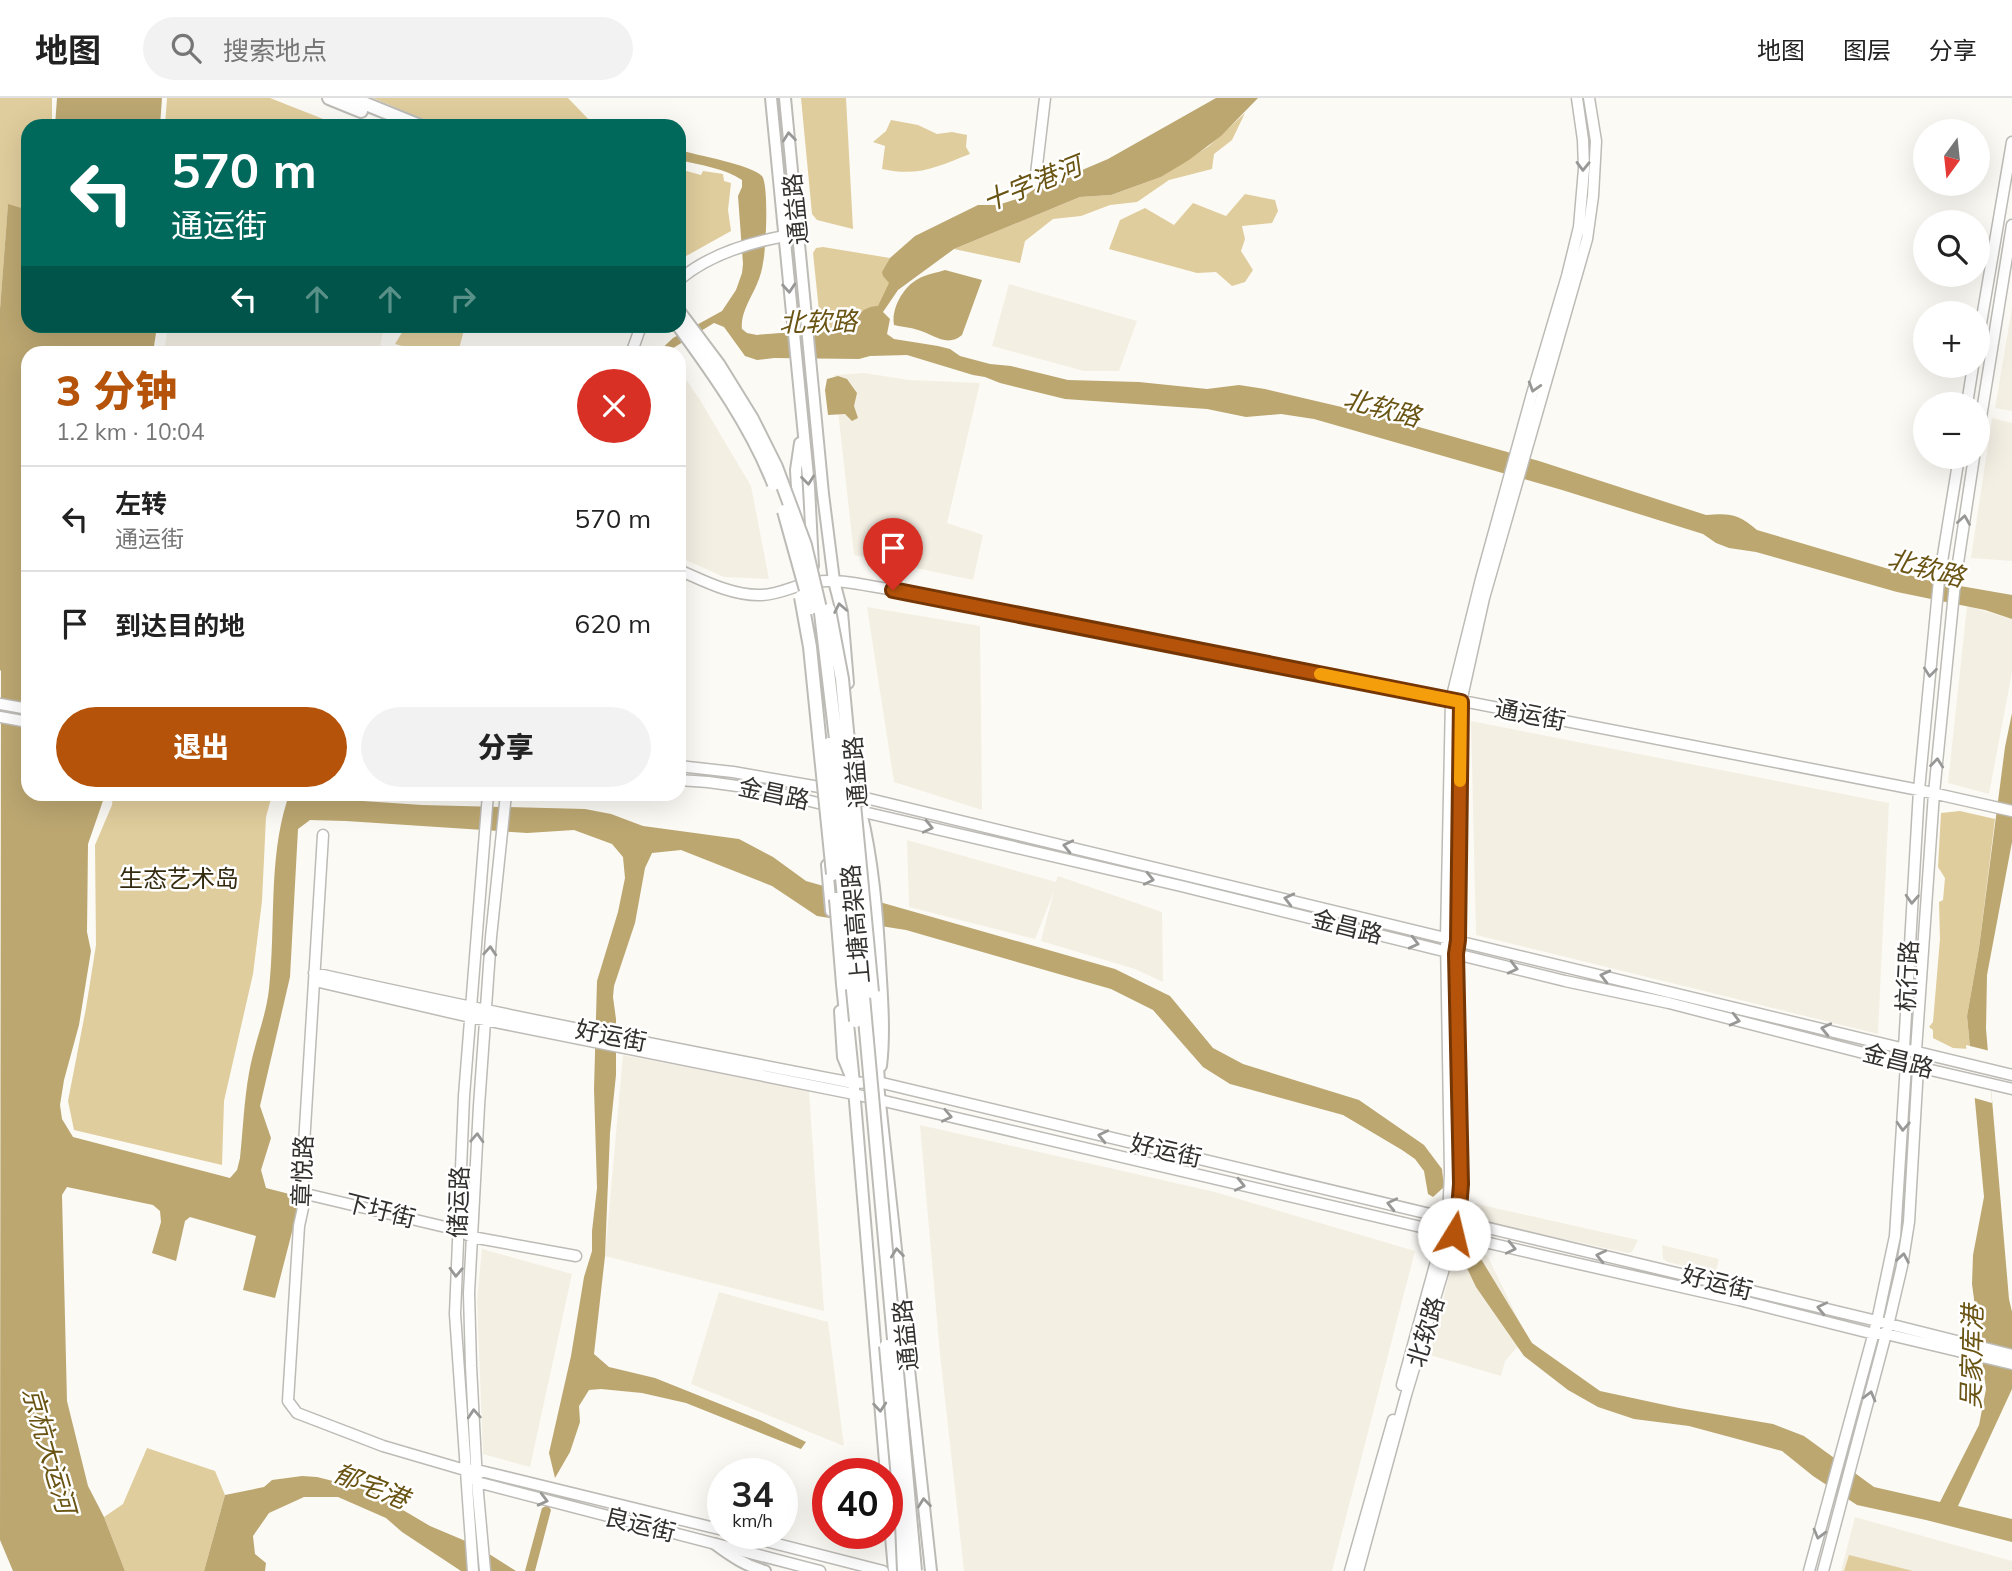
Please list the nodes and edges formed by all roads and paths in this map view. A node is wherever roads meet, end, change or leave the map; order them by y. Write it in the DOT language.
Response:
graph roads {
  1 [pos="329,98"];
  2 [pos="351,98"];
  3 [pos="771,98"];
  4 [pos="785,98"];
  5 [pos="1045,98"];
  6 [pos="1577,98"];
  7 [pos="1589,98"];
  8 [pos="380,119"];
  9 [pos="403,119"];
  10 [pos="2012,142"];
  11 [pos="1036,174"];
  12 [pos="2012,225"];
  13 [pos="785,236"];
  14 [pos="2010,245"];
  15 [pos="686,274"];
  16 [pos="1985,301"];
  17 [pos="686,321"];
  18 [pos="684,333"];
  19 [pos="1985,392"];
  20 [pos="802,428"];
  21 [pos="1522,450"];
  22 [pos="1957,469"];
  23 [pos="1972,469"];
  24 [pos="780,497"];
  25 [pos="804,545"];
  26 [pos="686,573"];
  27 [pos="834,581"];
  28 [pos="814,582"];
  29 [pos="802,585"];
  30 [pos="1456,701"];
  31 [pos="0,704"];
  32 [pos="21,708"];
  33 [pos="0,717"];
  34 [pos="21,721"];
  35 [pos="686,767"];
  36 [pos="686,780"];
  37 [pos="825,788"];
  38 [pos="1919,790"];
  39 [pos="1934,793"];
  40 [pos="858,796"];
  41 [pos="488,801"];
  42 [pos="506,801"];
  43 [pos="826,805"];
  44 [pos="861,811"];
  45 [pos="2012,811"];
  46 [pos="323,835"];
  47 [pos="1447,938"];
  48 [pos="1458,940"];
  49 [pos="1452,953"];
  50 [pos="314,977"];
  51 [pos="471,1012"];
  52 [pos="486,1015"];
  53 [pos="1904,1048"];
  54 [pos="1916,1051"];
  55 [pos="1906,1064"];
  56 [pos="1918,1067"];
  57 [pos="2012,1075"];
  58 [pos="878,1082"];
  59 [pos="854,1089"];
  60 [pos="2012,1089"];
  61 [pos="880,1101"];
  62 [pos="306,1194"];
  63 [pos="1453,1220"];
  64 [pos="458,1230"];
  65 [pos="1449,1233"];
  66 [pos="472,1237"];
  67 [pos="576,1256"];
  68 [pos="1877,1321"];
  69 [pos="1887,1329"];
  70 [pos="1874,1334"];
  71 [pos="2007,1358"];
  72 [pos="383,1447"];
  73 [pos="885,1458"];
  74 [pos="477,1469"];
  75 [pos="465,1470"];
  76 [pos="477,1482"];
  77 [pos="707,1526"];
  78 [pos="707,1542"];
  79 [pos="722,1549"];
  80 [pos="734,1549"];
  81 [pos="796,1549"];
  82 [pos="892,1549"];
  83 [pos="474,1571"];
  84 [pos="485,1571"];
  85 [pos="765,1571"];
  86 [pos="820,1571"];
  87 [pos="883,1571"];
  88 [pos="894,1571"];
  89 [pos="904,1571"];
  90 [pos="915,1571"];
  91 [pos="931,1571"];
  92 [pos="1350,1571"];
  93 [pos="1358,1571"];
  94 [pos="1809,1571"];
  95 [pos="1823,1571"];
  1 -- 8 [label="highway"];
  2 -- 9 [label="highway"];
  3 -- 13 [label="main road, 通益路"];
  27 -- 4 [label="main road, 通益路, one-way"];
  5 -- 11 [label="street"];
  6 -- 21 [label="street, 北软路, one-way"];
  7 -- 21 [label="street, 北软路"];
  10 -- 16 [label="street"];
  12 -- 14 [label="street"];
  13 -- 15 [label="street"];
  13 -- 20 [label="main road, 通益路, one-way"];
  14 -- 19 [label="street"];
  17 -- 25 [label="highway, 上塘高架路, bridge"];
  18 -- 24 [label="highway, 上塘高架路, bridge"];
  20 -- 28 [label="main road, 通益路, one-way"];
  20 -- 29 [label="main road"];
  21 -- 30 [label="street, 北软路"];
  22 -- 38 [label="street, 杭行路, one-way"];
  39 -- 23 [label="street, 杭行路, one-way"];
  24 -- 59 [label="highway, bridge"];
  24 -- 89 [label="highway, 上塘高架路, bridge"];
  25 -- 58 [label="highway, bridge"];
  25 -- 90 [label="highway, 上塘高架路, bridge"];
  26 -- 29 [label="street, 通运街"];
  27 -- 28 [label="street, 通运街"];
  27 -- 30 [label="street, 通运街"];
  40 -- 27 [label="main road, 通益路, one-way"];
  28 -- 29 [label="street, 通运街"];
  28 -- 37 [label="main road, 通益路"];
  29 -- 37 [label="main road"];
  30 -- 38 [label="street, 通运街"];
  30 -- 47 [label="street, 北软路"];
  30 -- 48 [label="street, 北软路"];
  31 -- 32 [label="street"];
  33 -- 34 [label="street"];
  35 -- 37 [label="street, 金昌路"];
  36 -- 43 [label="street, 金昌路"];
  37 -- 40 [label="street, 金昌路"];
  37 -- 43 [label="main road, 通益路"];
  38 -- 39 [label="street, 通运街"];
  38 -- 53 [label="street, 杭行路, one-way"];
  39 -- 45 [label="street, 通运街"];
  39 -- 54 [label="street, 杭行路"];
  40 -- 44 [label="main road, 通益路"];
  47 -- 40 [label="street, 金昌路, one-way"];
  41 -- 51 [label="street, 储运路"];
  52 -- 42 [label="street, 储运路, one-way"];
  43 -- 44 [label="street, 金昌路"];
  43 -- 59 [label="main road, 通益路"];
  44 -- 49 [label="street, 金昌路, one-way"];
  44 -- 58 [label="main road, 通益路, bridge"];
  44 -- 58 [label="main road"];
  46 -- 50 [label="street, 章悦路"];
  47 -- 48 [label="street, 金昌路"];
  47 -- 49 [label="street, 北软路"];
  48 -- 49 [label="street, 北软路"];
  53 -- 48 [label="street, 金昌路, one-way"];
  49 -- 55 [label="street, 金昌路, one-way"];
  49 -- 63 [label="street, 北软路"];
  50 -- 51 [label="street, 好运街"];
  50 -- 62 [label="street, 章悦路"];
  51 -- 52 [label="street, 好运街"];
  51 -- 64 [label="street, 储运路"];
  52 -- 59 [label="street, 好运街"];
  52 -- 59 [label="street, 好运街"];
  66 -- 52 [label="street, 储运路, one-way"];
  53 -- 54 [label="street, 金昌路"];
  53 -- 55 [label="street, 杭行路"];
  54 -- 56 [label="street, 杭行路"];
  54 -- 57 [label="street, 金昌路"];
  55 -- 56 [label="street, 金昌路"];
  55 -- 68 [label="street, 杭行路, one-way"];
  56 -- 60 [label="street, 金昌路"];
  69 -- 56 [label="street, 杭行路, one-way"];
  58 -- 59 [label="street, 好运街"];
  58 -- 61 [label="main road, 通益路"];
  63 -- 58 [label="street, 好运街, one-way"];
  59 -- 61 [label="street, 好运街"];
  59 -- 73 [label="main road, 通益路, one-way"];
  61 -- 65 [label="street, 好运街, one-way"];
  91 -- 61 [label="main road, 通益路, one-way"];
  62 -- 64 [label="street, 下圩街"];
  62 -- 72 [label="street, 章悦路"];
  63 -- 65 [label="street, 北软路"];
  68 -- 63 [label="street, 好运街, one-way"];
  64 -- 66 [label="street, 下圩街"];
  64 -- 75 [label="street, 储运路, one-way"];
  65 -- 70 [label="street, 好运街, one-way"];
  65 -- 92 [label="street, 北软路"];
  65 -- 93 [label="street, 北软路"];
  66 -- 67 [label="street, 下圩街"];
  74 -- 66 [label="street, 储运路, one-way"];
  68 -- 69 [label="street, 好运街"];
  68 -- 70 [label="street, 杭行路"];
  69 -- 70 [label="street, 好运街"];
  69 -- 71 [label="street, 好运街"];
  95 -- 69 [label="street, 杭行路, one-way"];
  70 -- 94 [label="street, 杭行路, one-way"];
  72 -- 75 [label="street, 良运街"];
  74 -- 75 [label="street, 良运街"];
  74 -- 76 [label="street, 储运路"];
  74 -- 77 [label="street, 良运街"];
  75 -- 76 [label="street, 良运街"];
  75 -- 83 [label="street, 储运路"];
  76 -- 78 [label="street, 良运街, one-way"];
  76 -- 84 [label="street, 储运路"];
  79 -- 85 [label="main road"];
  80 -- 86 [label="street, 良运街"];
  81 -- 87 [label="street"];
  82 -- 88 [label="main road"];
}
